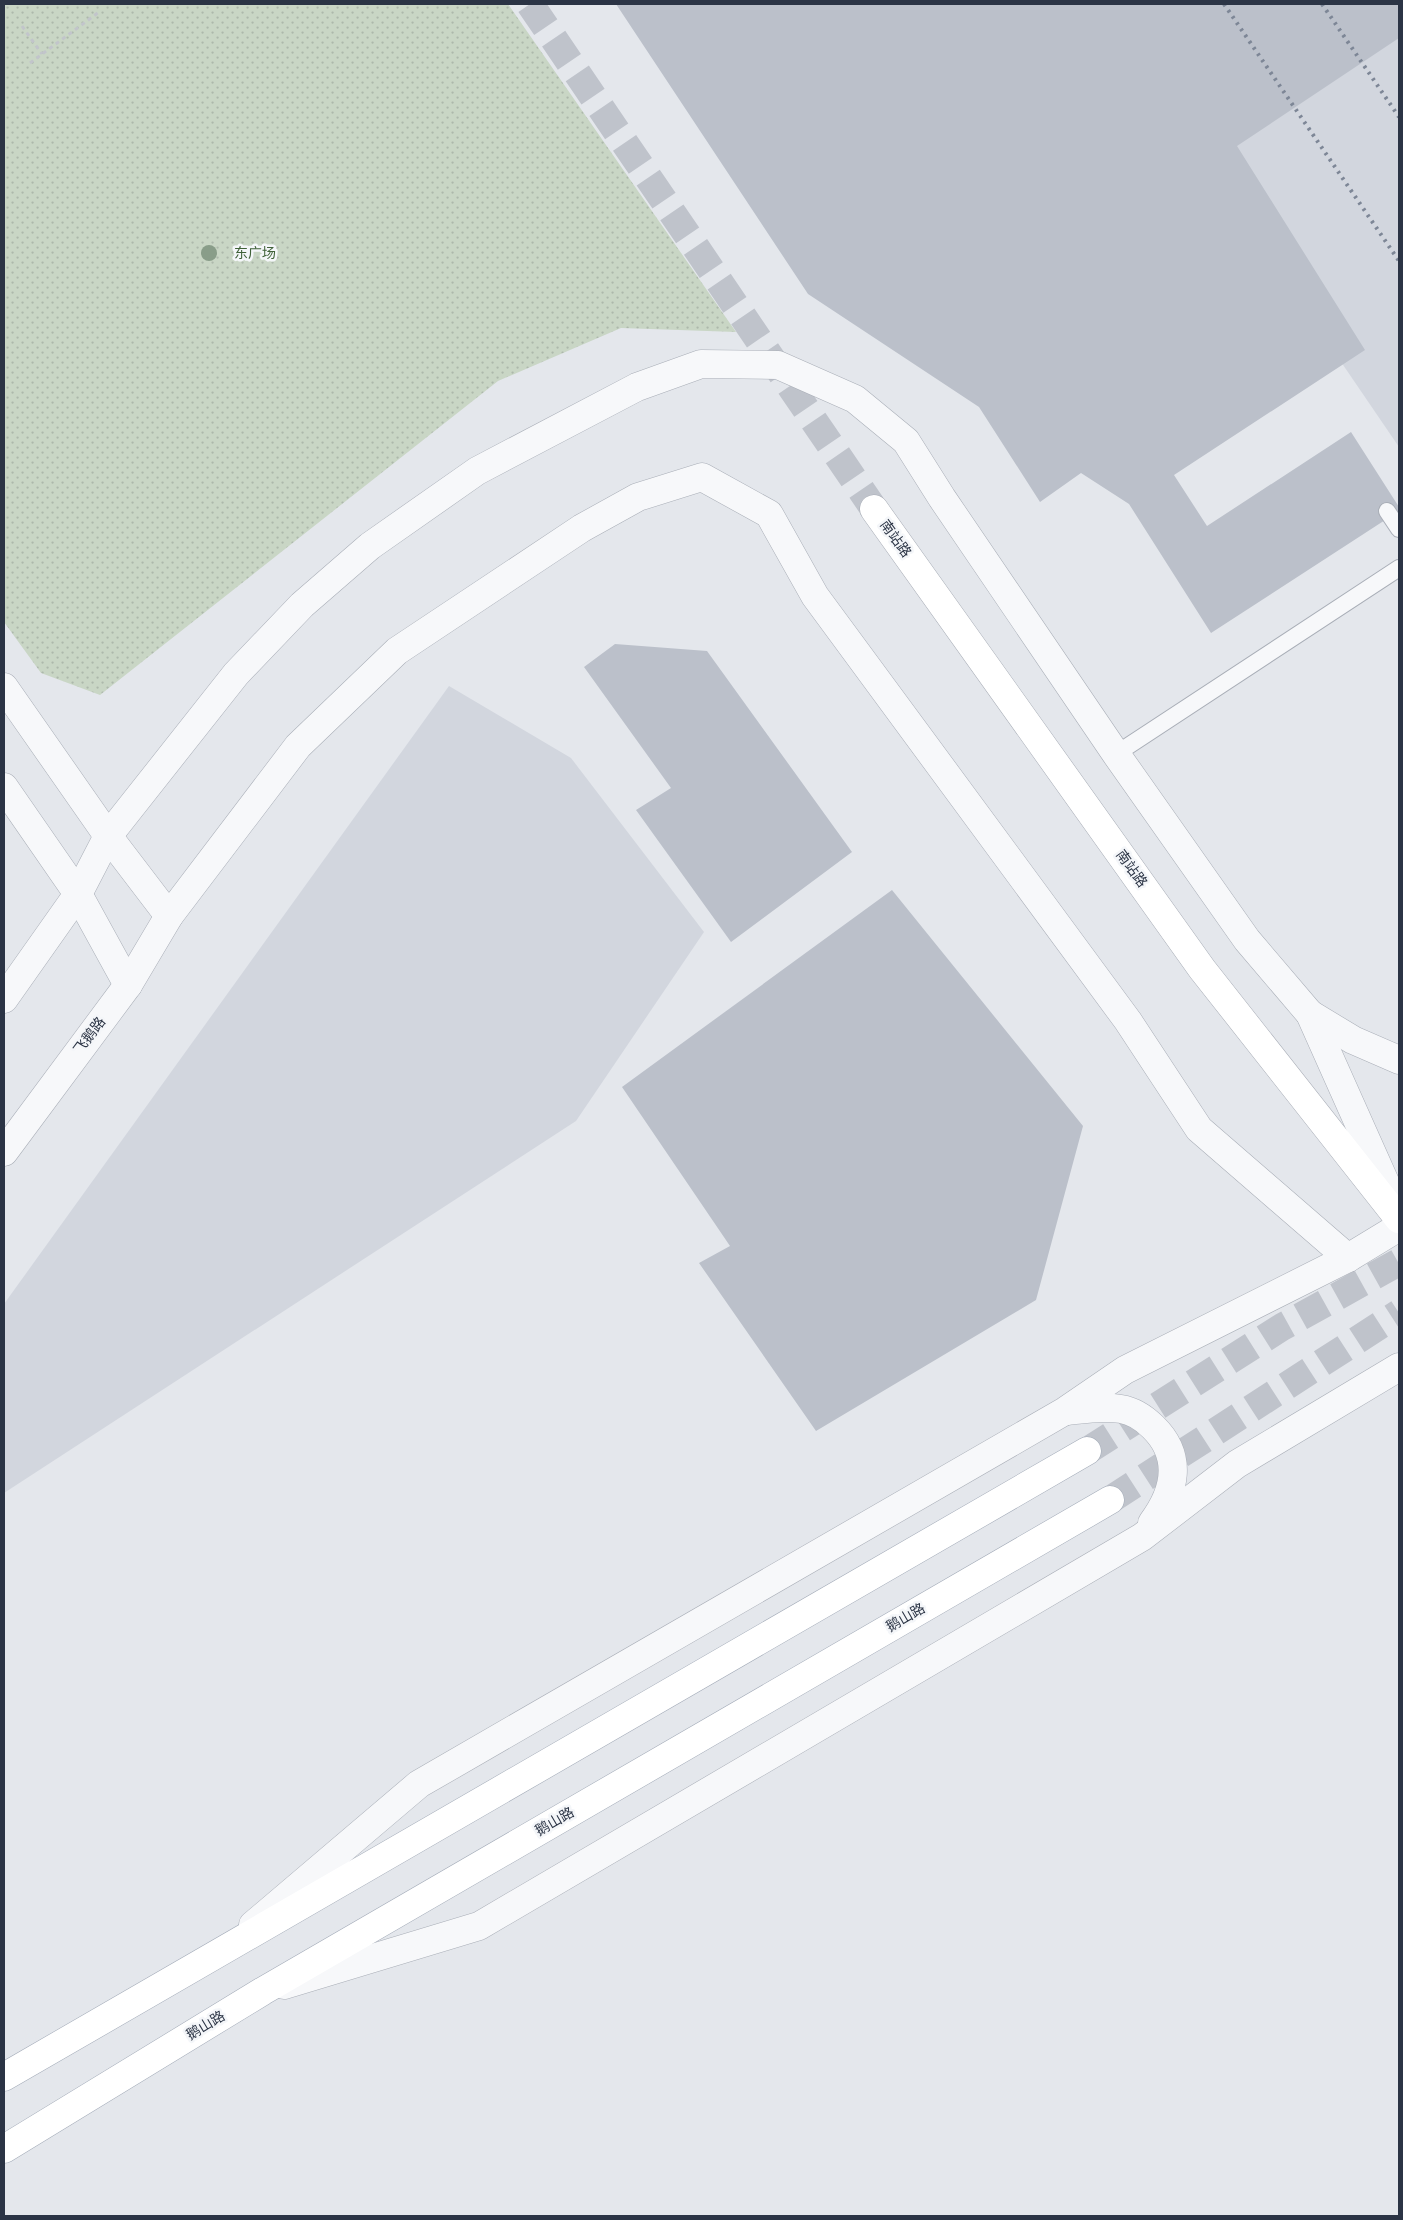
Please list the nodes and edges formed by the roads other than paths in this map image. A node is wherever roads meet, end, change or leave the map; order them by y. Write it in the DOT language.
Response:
graph roads {
  1 [pos="874,509"];
  2 [pos="1387,511"];
  3 [pos="1399,529"];
  4 [pos="1399,568"];
  5 [pos="4,687"];
  6 [pos="1116,754"];
  7 [pos="4,787"];
  8 [pos="108,836"];
  9 [pos="78,894"];
  10 [pos="169,916"];
  11 [pos="128,985"];
  12 [pos="4,999"];
  13 [pos="1310,1014"];
  14 [pos="1399,1060"];
  15 [pos="4,1152"];
  16 [pos="1399,1215"];
  17 [pos="1399,1219"];
  18 [pos="1399,1227"];
  19 [pos="1348,1258"];
  20 [pos="1399,1367"];
  21 [pos="1065,1411"];
  22 [pos="1087,1451"];
  23 [pos="1110,1500"];
  24 [pos="1142,1537"];
  25 [pos="228,1946"];
  26 [pos="264,1991"];
  27 [pos="4,2077"];
  28 [pos="4,2149"];
  1 -- 17 [label="main road, 南站路"];
  2 -- 3 [label="lane"];
  4 -- 6 [label="lane"];
  5 -- 8 [label="street"];
  6 -- 8 [label="street"];
  6 -- 13 [label="street"];
  7 -- 9 [label="street"];
  8 -- 9 [label="street"];
  8 -- 10 [label="street"];
  9 -- 11 [label="street"];
  9 -- 12 [label="street"];
  10 -- 11 [label="street, 飞鹅路"];
  10 -- 19 [label="street, 飞鹅路"];
  11 -- 15 [label="street, 飞鹅路"];
  13 -- 14 [label="street"];
  13 -- 16 [label="street"];
  18 -- 19 [label="street"];
  19 -- 21 [label="street"];
  20 -- 24 [label="street"];
  21 -- 24 [label="street"];
  21 -- 25 [label="street"];
  22 -- 25 [label="main road"];
  23 -- 26 [label="main road, 鹅山路"];
  24 -- 26 [label="street"];
  25 -- 27 [label="main road"];
  26 -- 28 [label="main road, 鹅山路"];
}
